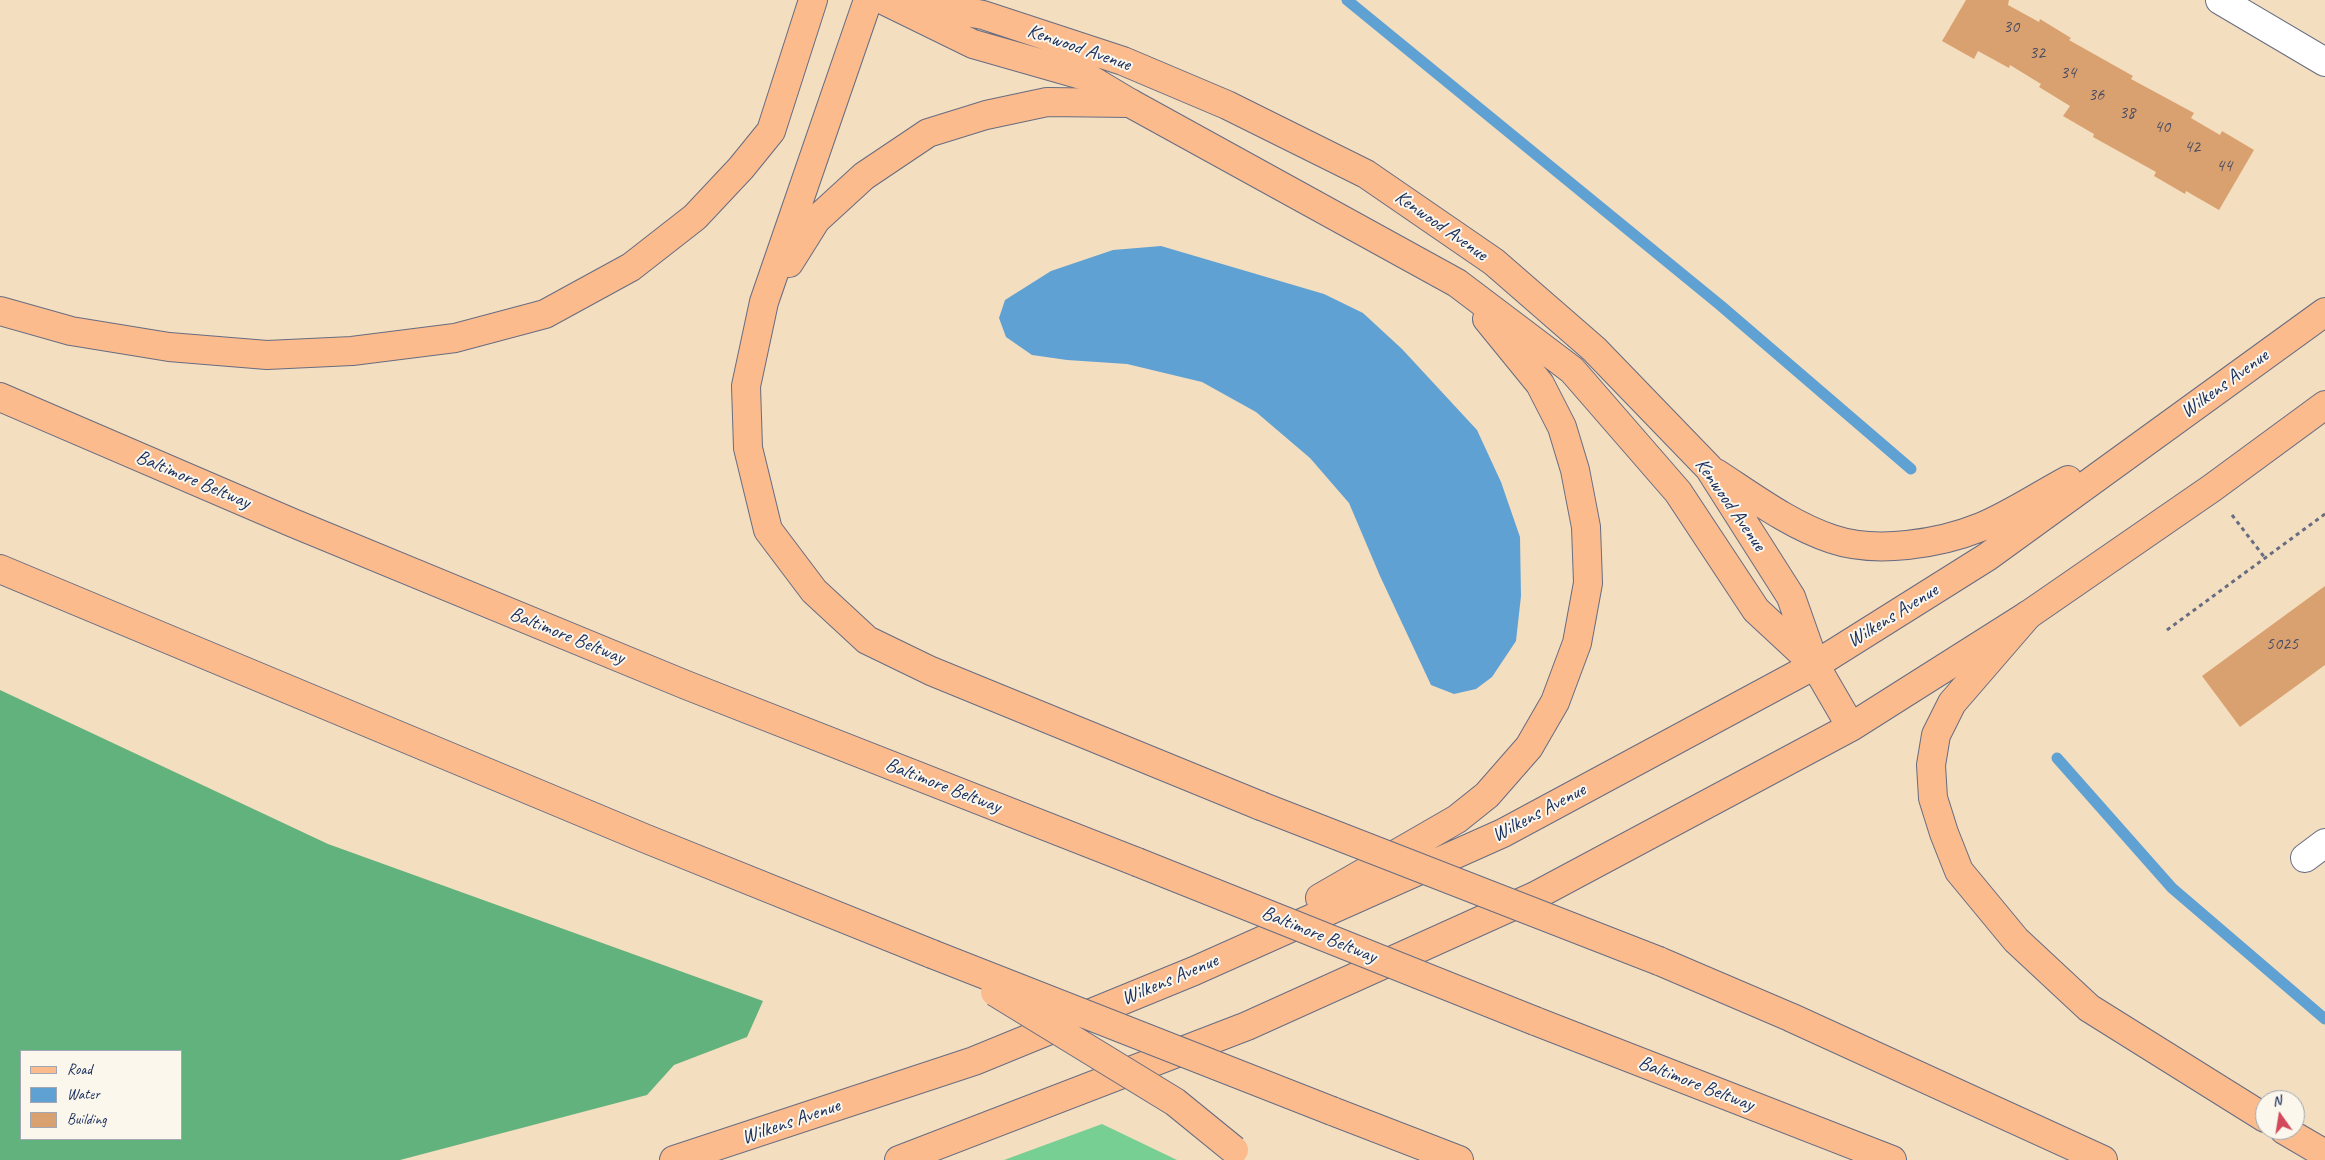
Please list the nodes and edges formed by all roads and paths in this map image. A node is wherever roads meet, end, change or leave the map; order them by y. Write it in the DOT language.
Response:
graph roads {
  1 [pos="813,0"];
  2 [pos="868,0"];
  3 [pos="883,0"];
  4 [pos="904,0"];
  5 [pos="2220,0"];
  6 [pos="2325,62"];
  7 [pos="1130,103"];
  8 [pos="1457,284"];
  9 [pos="764,302"];
  10 [pos="0,311"];
  11 [pos="2325,312"];
  12 [pos="0,397"];
  13 [pos="2325,405"];
  14 [pos="2158,432"];
  15 [pos="1709,468"];
  16 [pos="2212,488"];
  17 [pos="2325,514"];
  18 [pos="2264,558"];
  19 [pos="0,570"];
  20 [pos="2028,615"];
  21 [pos="2168,630"];
  22 [pos="1815,665"];
  23 [pos="1851,727"];
  24 [pos="932,954"];
  25 [pos="1194,971"];
  26 [pos="2255,1112"];
  27 [pos="2301,1140"];
  28 [pos="2325,1154"];
  29 [pos="1240,1155"];
  30 [pos="674,1160"];
  31 [pos="899,1160"];
  32 [pos="1459,1160"];
  33 [pos="1892,1160"];
  34 [pos="2103,1160"];
  1 -- 10 [label="main road"];
  2 -- 9 [label="main road"];
  3 -- 7 [label="main road, Kenwood Avenue"];
  4 -- 15 [label="main road, Kenwood Avenue"];
  5 -- 6 [label="street"];
  7 -- 8 [label="main road, Kenwood Avenue"];
  7 -- 9 [label="main road"];
  8 -- 22 [label="main road, Kenwood Avenue"];
  8 -- 25 [label="main road"];
  9 -- 34 [label="main road, bridge"];
  11 -- 14 [label="main road, Wilkens Avenue"];
  12 -- 33 [label="main road, Baltimore Beltway, bridge"];
  13 -- 16 [label="main road"];
  14 -- 15 [label="main road"];
  14 -- 22 [label="main road, Wilkens Avenue"];
  15 -- 22 [label="main road, Kenwood Avenue"];
  16 -- 18 [label="path"];
  16 -- 20 [label="main road"];
  17 -- 18 [label="path"];
  18 -- 21 [label="path"];
  19 -- 24 [label="main road"];
  20 -- 23 [label="main road"];
  20 -- 26 [label="main road"];
  22 -- 23 [label="main road, Kenwood Avenue"];
  22 -- 25 [label="main road, Wilkens Avenue"];
  23 -- 31 [label="main road"];
  24 -- 29 [label="main road, bridge"];
  24 -- 32 [label="main road, bridge"];
  25 -- 30 [label="main road, Wilkens Avenue"];
  27 -- 28 [label="main road"];
}
